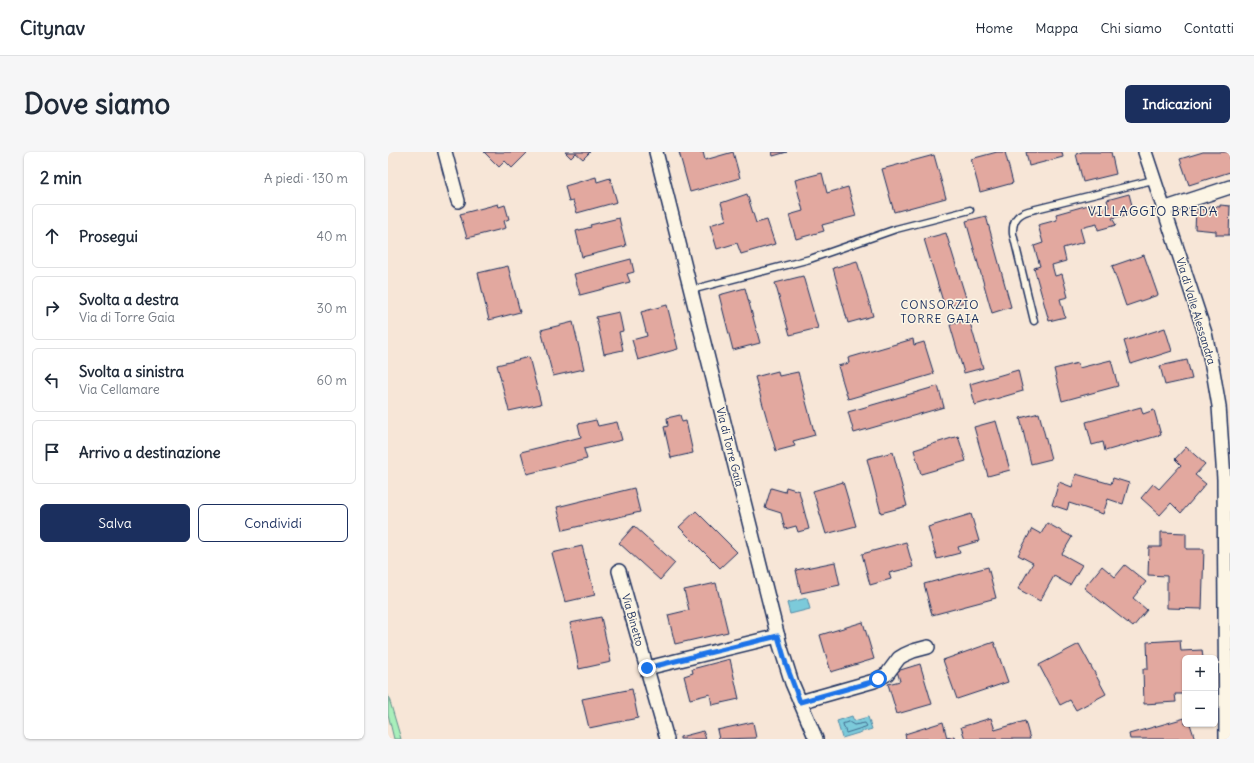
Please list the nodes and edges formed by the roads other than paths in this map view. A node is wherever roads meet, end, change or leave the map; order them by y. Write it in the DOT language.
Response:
graph roads {
  1 [pos="445,152"];
  2 [pos="656,152"];
  3 [pos="1145,152"];
  4 [pos="1153,180"];
  5 [pos="1230,187"];
  6 [pos="458,201"];
  7 [pos="1164,209"];
  8 [pos="970,210"];
  9 [pos="691,290"];
  10 [pos="1034,321"];
  11 [pos="1227,538"];
  12 [pos="619,571"];
  13 [pos="778,636"];
  14 [pos="928,647"];
  15 [pos="647,668"];
  16 [pos="800,702"];
  17 [pos="668,739"];
  18 [pos="816,739"];
  19 [pos="1226,739"];
  1 -- 6 [label="street"];
  2 -- 9 [label="street, Via di Torre Gaia"];
  3 -- 4 [label="street, Via di Valle Alessandra"];
  4 -- 7 [label="street, Via di Valle Alessandra"];
  4 -- 10 [label="lane"];
  5 -- 7 [label="street"];
  7 -- 11 [label="street, Via di Valle Alessandra"];
  8 -- 9 [label="lane"];
  9 -- 13 [label="street, Via di Torre Gaia"];
  11 -- 19 [label="street, Via di Valle Alessandra"];
  12 -- 15 [label="street, Via Binetto"];
  13 -- 15 [label="street"];
  13 -- 16 [label="street, Via di Torre Gaia"];
  14 -- 16 [label="street"];
  15 -- 17 [label="street, Via Binetto"];
  16 -- 18 [label="street, Via di Torre Gaia"];
}
